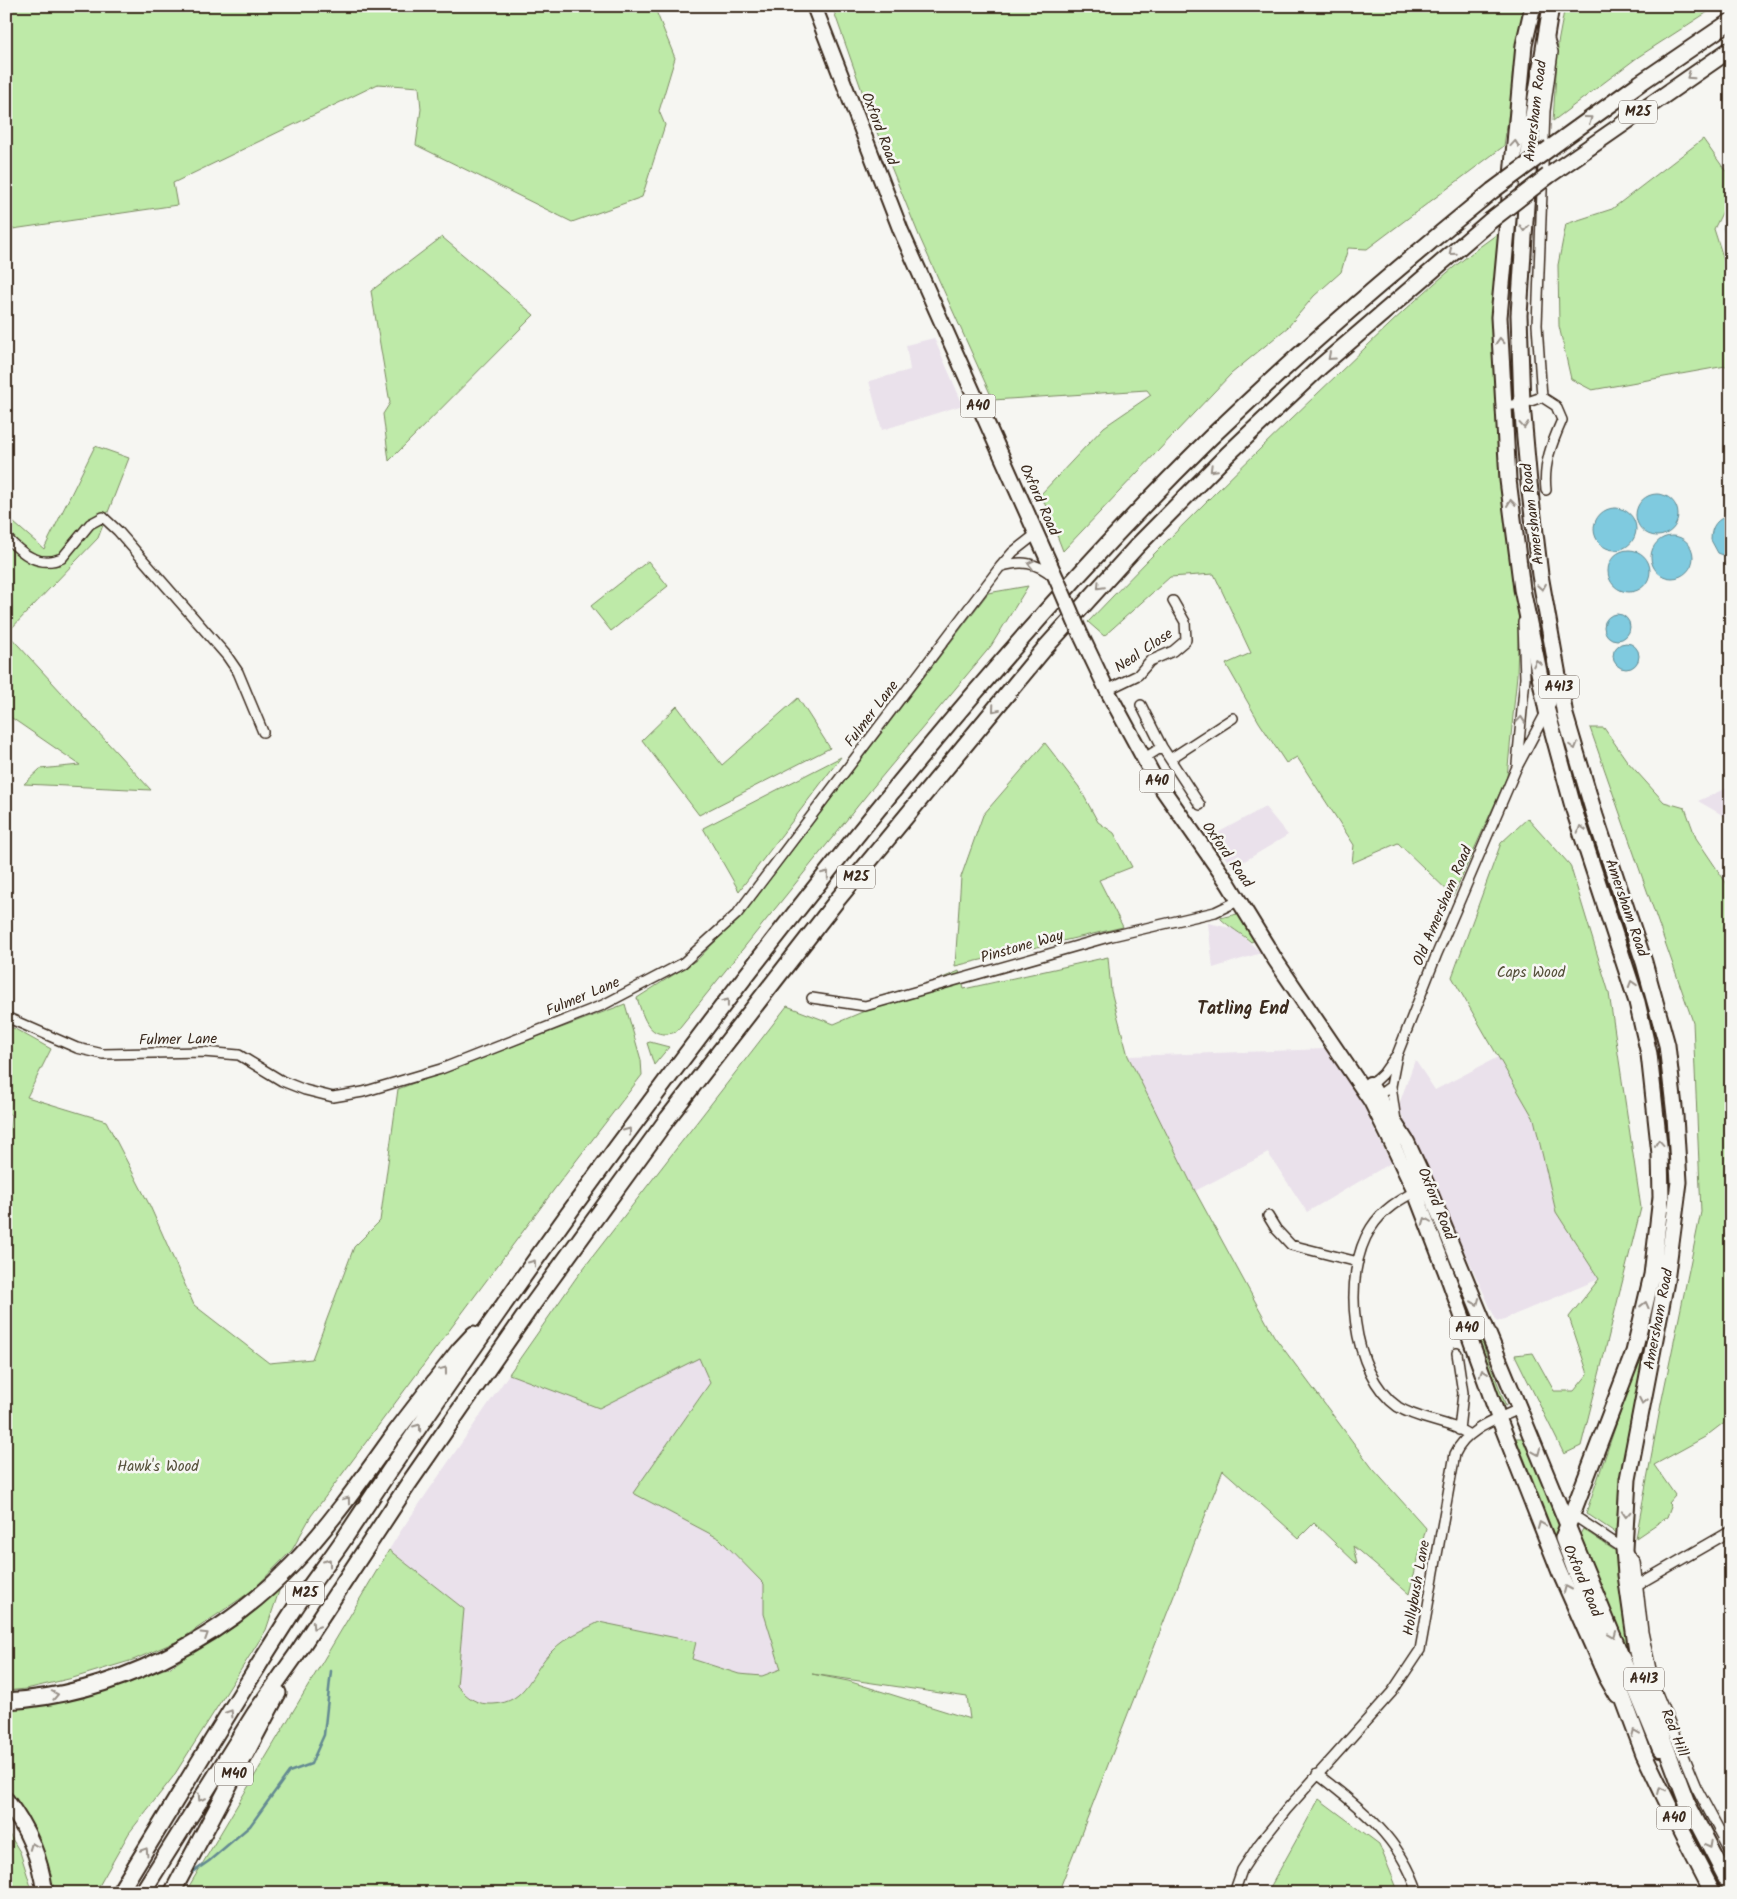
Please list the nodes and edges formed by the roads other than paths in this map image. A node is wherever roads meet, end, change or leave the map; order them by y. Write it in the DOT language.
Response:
graph roads {
  1 [pos="814,6"];
  2 [pos="1533,6"];
  3 [pos="1551,6"];
  4 [pos="1731,21"];
  5 [pos="1547,32"];
  6 [pos="1731,50"];
  7 [pos="1542,397"];
  8 [pos="1522,404"];
  9 [pos="1503,406"];
  10 [pos="1546,490"];
  11 [pos="1036,534"];
  12 [pos="6,537"];
  13 [pos="1000,567"];
  14 [pos="1057,580"];
  15 [pos="1522,589"];
  16 [pos="1173,601"];
  17 [pos="1554,660"];
  18 [pos="1107,690"];
  19 [pos="1141,705"];
  20 [pos="1547,711"];
  21 [pos="1233,718"];
  22 [pos="263,732"];
  23 [pos="1162,747"];
  24 [pos="1143,759"];
  25 [pos="1170,759"];
  26 [pos="1516,769"];
  27 [pos="1200,805"];
  28 [pos="1238,900"];
  29 [pos="812,998"];
  30 [pos="6,1017"];
  31 [pos="1397,1055"];
  32 [pos="1391,1086"];
  33 [pos="1371,1093"];
  34 [pos="1397,1125"];
  35 [pos="1421,1188"];
  36 [pos="1268,1216"];
  37 [pos="1358,1262"];
  38 [pos="1462,1267"];
  39 [pos="1449,1280"];
  40 [pos="504,1302"];
  41 [pos="1456,1353"];
  42 [pos="1519,1409"];
  43 [pos="1499,1419"];
  44 [pos="1459,1430"];
  45 [pos="1469,1435"];
  46 [pos="1569,1522"];
  47 [pos="1731,1531"];
  48 [pos="1624,1550"];
  49 [pos="1637,1585"];
  50 [pos="296,1655"];
  51 [pos="6,1701"];
  52 [pos="1626,1712"];
  53 [pos="1317,1774"];
  54 [pos="6,1800"];
  55 [pos="1687,1803"];
  56 [pos="1731,1852"];
  57 [pos="1710,1887"];
  58 [pos="1731,1887"];
  59 [pos="45,1893"];
  60 [pos="119,1893"];
  61 [pos="142,1893"];
  62 [pos="172,1893"];
  63 [pos="1234,1893"];
  64 [pos="1418,1893"];
  1 -- 11 [label="main road, Oxford Road / A40"];
  9 -- 2 [label="highway, A413, one-way"];
  3 -- 5 [label="highway, Amersham Road / A413"];
  40 -- 4 [label="highway, M25, one-way, bridge"];
  5 -- 7 [label="street"];
  5 -- 8 [label="highway, Amersham Road / A413, one-way"];
  6 -- 50 [label="highway, M25, one-way, bridge"];
  7 -- 8 [label="street"];
  7 -- 10 [label="street"];
  8 -- 9 [label="street"];
  8 -- 17 [label="highway, Amersham Road / A413, one-way"];
  15 -- 9 [label="highway, A413, one-way"];
  11 -- 13 [label="street, Fulmer Lane"];
  11 -- 14 [label="main road, Oxford Road / A40"];
  12 -- 22 [label="street"];
  14 -- 13 [label="street, one-way"];
  13 -- 30 [label="street, Fulmer Lane"];
  14 -- 18 [label="main road, Oxford Road / A40, bridge"];
  20 -- 15 [label="highway, A413, one-way"];
  26 -- 15 [label="street, Old Amersham Road, one-way"];
  16 -- 18 [label="street, Neal Close"];
  17 -- 20 [label="street, Old Amersham Road"];
  17 -- 48 [label="highway, Amersham Road / A413, one-way"];
  18 -- 24 [label="main road, Oxford Road / A40"];
  19 -- 23 [label="street"];
  20 -- 26 [label="street, Old Amersham Road"];
  46 -- 20 [label="highway, A413, one-way"];
  21 -- 25 [label="street"];
  23 -- 24 [label="street"];
  23 -- 25 [label="street"];
  24 -- 28 [label="main road, Oxford Road / A40"];
  25 -- 27 [label="street"];
  26 -- 31 [label="street, Old Amersham Road"];
  28 -- 29 [label="street, Pinstone Way"];
  28 -- 33 [label="main road, Oxford Road / A40"];
  31 -- 32 [label="street, Old Amersham Road"];
  31 -- 33 [label="street, Old Amersham Road"];
  32 -- 33 [label="street"];
  32 -- 34 [label="street, Old Amersham Road"];
  33 -- 34 [label="main road, A40"];
  33 -- 35 [label="main road, Oxford Road / A40"];
  34 -- 35 [label="main road, A40"];
  35 -- 37 [label="street"];
  35 -- 38 [label="main road, A40"];
  39 -- 35 [label="main road, Oxford Road / A40, one-way"];
  36 -- 37 [label="street"];
  37 -- 44 [label="street"];
  38 -- 39 [label="main road"];
  38 -- 42 [label="main road, A40, one-way"];
  43 -- 39 [label="main road, Oxford Road / A40, one-way"];
  51 -- 40 [label="highway, M25, one-way"];
  60 -- 40 [label="highway, M25, one-way"];
  41 -- 44 [label="street"];
  42 -- 43 [label="street, Hollybush Lane"];
  42 -- 46 [label="main road, A40, one-way"];
  43 -- 45 [label="street, Hollybush Lane"];
  52 -- 43 [label="main road, Oxford Road / A40, one-way"];
  44 -- 45 [label="street"];
  45 -- 53 [label="street, Hollybush Lane"];
  46 -- 48 [label="street"];
  46 -- 52 [label="highway, A413"];
  46 -- 55 [label="main road, A40, one-way"];
  47 -- 49 [label="street"];
  48 -- 49 [label="street, Red Hill"];
  48 -- 55 [label="highway, Amersham Road / A413"];
  49 -- 56 [label="street, Red Hill"];
  50 -- 61 [label="highway, M25, one-way"];
  50 -- 62 [label="highway, M40"];
  57 -- 52 [label="highway, A40, one-way"];
  53 -- 63 [label="street, Hollybush Lane"];
  53 -- 64 [label="street"];
  59 -- 54 [label="highway, one-way"];
  55 -- 58 [label="highway, A40, one-way"];
}
